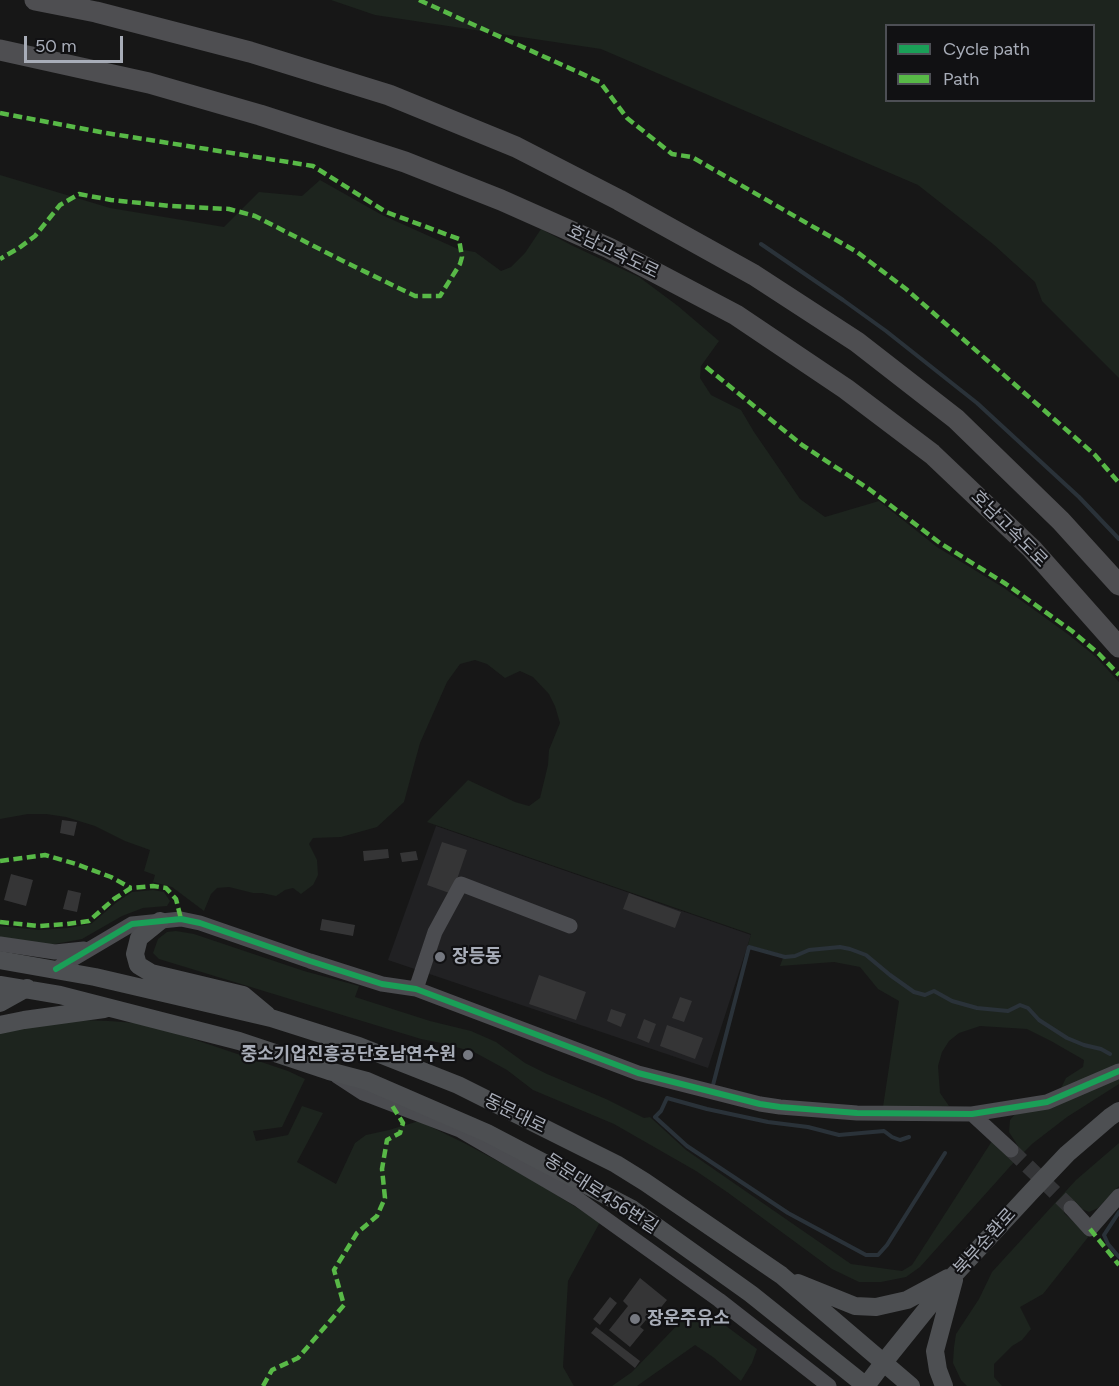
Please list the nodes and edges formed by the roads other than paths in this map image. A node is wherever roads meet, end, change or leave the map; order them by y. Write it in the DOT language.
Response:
graph roads {
  1 [pos="35,0"];
  2 [pos="0,50"];
  3 [pos="0,63"];
  4 [pos="149,84"];
  5 [pos="1119,585"];
  6 [pos="1119,647"];
  7 [pos="160,921"];
  8 [pos="570,926"];
  9 [pos="0,944"];
  10 [pos="93,947"];
  11 [pos="0,960"];
  12 [pos="56,969"];
  13 [pos="0,985"];
  14 [pos="26,989"];
  15 [pos="416,989"];
  16 [pos="0,1003"];
  17 [pos="112,1008"];
  18 [pos="271,1018"];
  19 [pos="0,1025"];
  20 [pos="329,1071"];
  21 [pos="1115,1073"];
  22 [pos="1119,1111"];
  23 [pos="972,1114"];
  24 [pos="1011,1150"];
  25 [pos="1119,1196"];
  26 [pos="1071,1208"];
  27 [pos="956,1274"];
  28 [pos="781,1275"];
  29 [pos="884,1362"];
  30 [pos="829,1386"];
  31 [pos="866,1386"];
  32 [pos="911,1386"];
  33 [pos="944,1386"];
  1 -- 5 [label="highway"];
  2 -- 4 [label="highway, 호남고속도로"];
  3 -- 4 [label="highway"];
  4 -- 6 [label="highway, 호남고속도로"];
  7 -- 10 [label="street"];
  7 -- 15 [label="street"];
  7 -- 18 [label="main road"];
  8 -- 15 [label="street"];
  9 -- 10 [label="street"];
  10 -- 12 [label="street"];
  11 -- 12 [label="main road, 동문대로"];
  12 -- 14 [label="main road"];
  12 -- 18 [label="main road, 동문대로"];
  13 -- 14 [label="main road, 동문대로"];
  14 -- 16 [label="main road"];
  14 -- 17 [label="main road, 동문대로"];
  15 -- 23 [label="street"];
  17 -- 19 [label="main road"];
  17 -- 20 [label="main road, 동문대로"];
  18 -- 28 [label="main road, 동문대로"];
  20 -- 30 [label="street, 동문대로456번길"];
  20 -- 31 [label="main road, 동문대로"];
  21 -- 23 [label="street"];
  22 -- 27 [label="main road, 북부순환로"];
  23 -- 24 [label="street"];
  25 -- 26 [label="street"];
  27 -- 28 [label="main road"];
  27 -- 29 [label="main road, 북부순환로"];
  27 -- 33 [label="main road"];
  28 -- 29 [label="main road, 동문대로"];
  29 -- 31 [label="main road, 북부순환로"];
  29 -- 32 [label="main road, 동문대로"];
}
